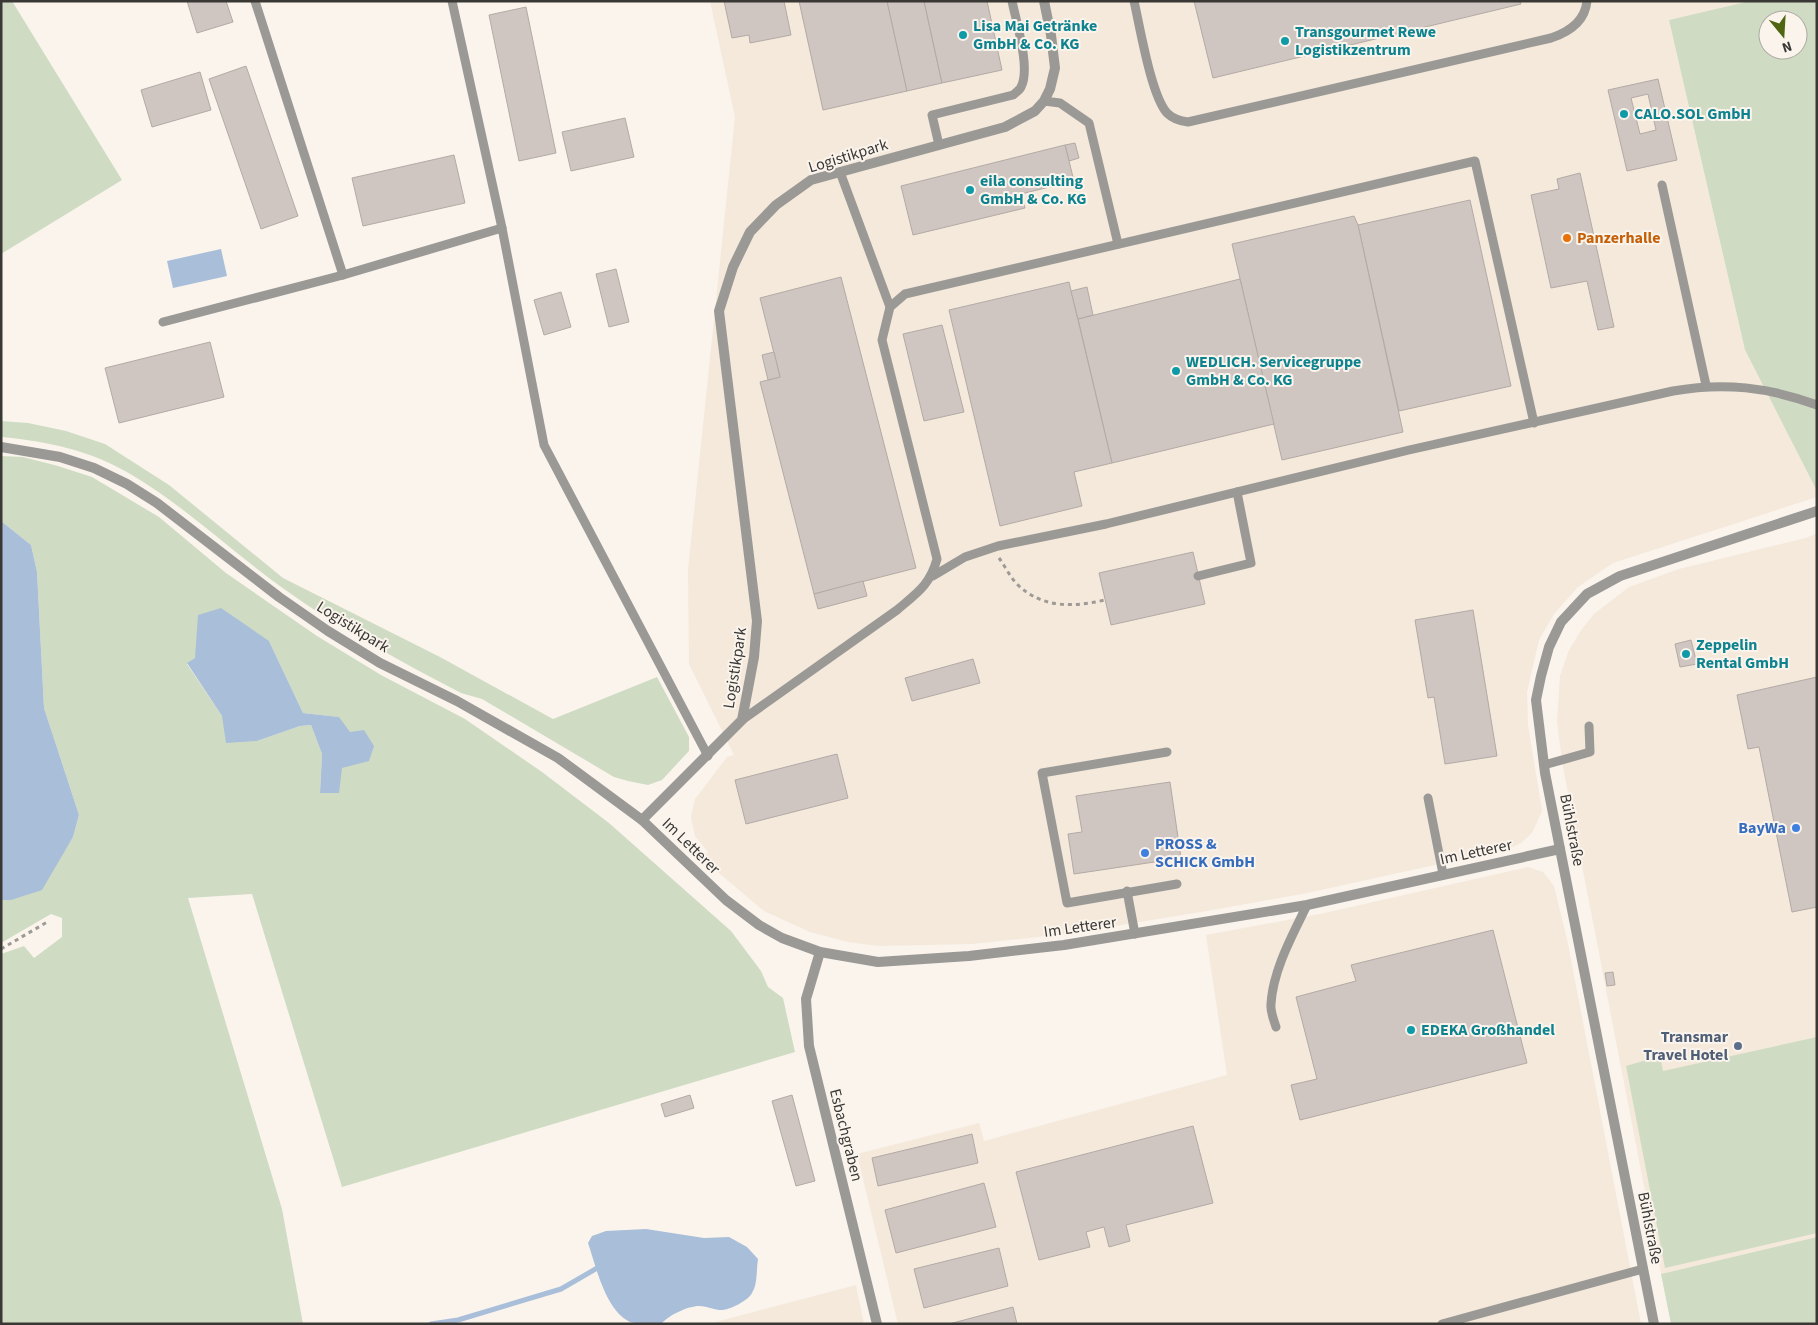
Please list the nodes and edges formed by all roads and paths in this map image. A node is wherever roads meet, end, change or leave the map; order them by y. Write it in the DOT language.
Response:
graph roads {
  1 [pos="255,1"];
  2 [pos="452,1"];
  3 [pos="1012,1"];
  4 [pos="1044,1"];
  5 [pos="1134,1"];
  6 [pos="1587,1"];
  7 [pos="1044,102"];
  8 [pos="939,145"];
  9 [pos="840,172"];
  10 [pos="1662,185"];
  11 [pos="502,228"];
  12 [pos="1118,244"];
  13 [pos="343,275"];
  14 [pos="890,307"];
  15 [pos="163,322"];
  16 [pos="1706,385"];
  17 [pos="1817,405"];
  18 [pos="1534,423"];
  19 [pos="1,446"];
  20 [pos="1237,492"];
  21 [pos="1817,511"];
  22 [pos="990,548"];
  23 [pos="933,576"];
  24 [pos="1198,576"];
  25 [pos="1105,600"];
  26 [pos="742,720"];
  27 [pos="1589,726"];
  28 [pos="1166,752"];
  29 [pos="708,756"];
  30 [pos="1544,765"];
  31 [pos="1428,798"];
  32 [pos="642,820"];
  33 [pos="1560,849"];
  34 [pos="1443,874"];
  35 [pos="1177,884"];
  36 [pos="1127,891"];
  37 [pos="1307,905"];
  38 [pos="49,922"];
  39 [pos="1135,934"];
  40 [pos="1,949"];
  41 [pos="820,952"];
  42 [pos="1276,1028"];
  43 [pos="1643,1269"];
  44 [pos="877,1324"];
  45 [pos="1442,1324"];
  46 [pos="1654,1324"];
  1 -- 13 [label="lane"];
  2 -- 11 [label="lane"];
  3 -- 8 [label="lane"];
  4 -- 7 [label="street"];
  5 -- 6 [label="lane"];
  7 -- 8 [label="street, Logistikpark"];
  7 -- 12 [label="lane"];
  8 -- 9 [label="street, Logistikpark"];
  9 -- 14 [label="lane"];
  9 -- 26 [label="street, Logistikpark"];
  10 -- 16 [label="lane"];
  11 -- 13 [label="lane"];
  11 -- 29 [label="lane"];
  12 -- 14 [label="lane"];
  12 -- 18 [label="lane"];
  13 -- 15 [label="lane"];
  14 -- 23 [label="lane"];
  16 -- 17 [label="lane"];
  16 -- 18 [label="lane"];
  18 -- 20 [label="lane"];
  19 -- 32 [label="street, Logistikpark"];
  20 -- 22 [label="lane"];
  20 -- 24 [label="lane"];
  21 -- 30 [label="street, Bühlstraße"];
  22 -- 23 [label="lane"];
  22 -- 25 [label="path"];
  23 -- 26 [label="lane"];
  26 -- 29 [label="street, Logistikpark"];
  27 -- 30 [label="lane"];
  28 -- 36 [label="lane"];
  29 -- 32 [label="street, Logistikpark"];
  30 -- 33 [label="street, Bühlstraße"];
  31 -- 34 [label="lane"];
  32 -- 41 [label="street, Im Letterer"];
  33 -- 34 [label="street, Im Letterer"];
  33 -- 43 [label="street, Bühlstraße"];
  34 -- 37 [label="street, Im Letterer"];
  35 -- 36 [label="lane"];
  36 -- 39 [label="lane"];
  37 -- 39 [label="street, Im Letterer"];
  37 -- 42 [label="lane"];
  38 -- 40 [label="path"];
  39 -- 41 [label="street, Im Letterer"];
  41 -- 44 [label="street, Esbachgraben"];
  43 -- 45 [label="lane"];
  43 -- 46 [label="street, Bühlstraße"];
}
